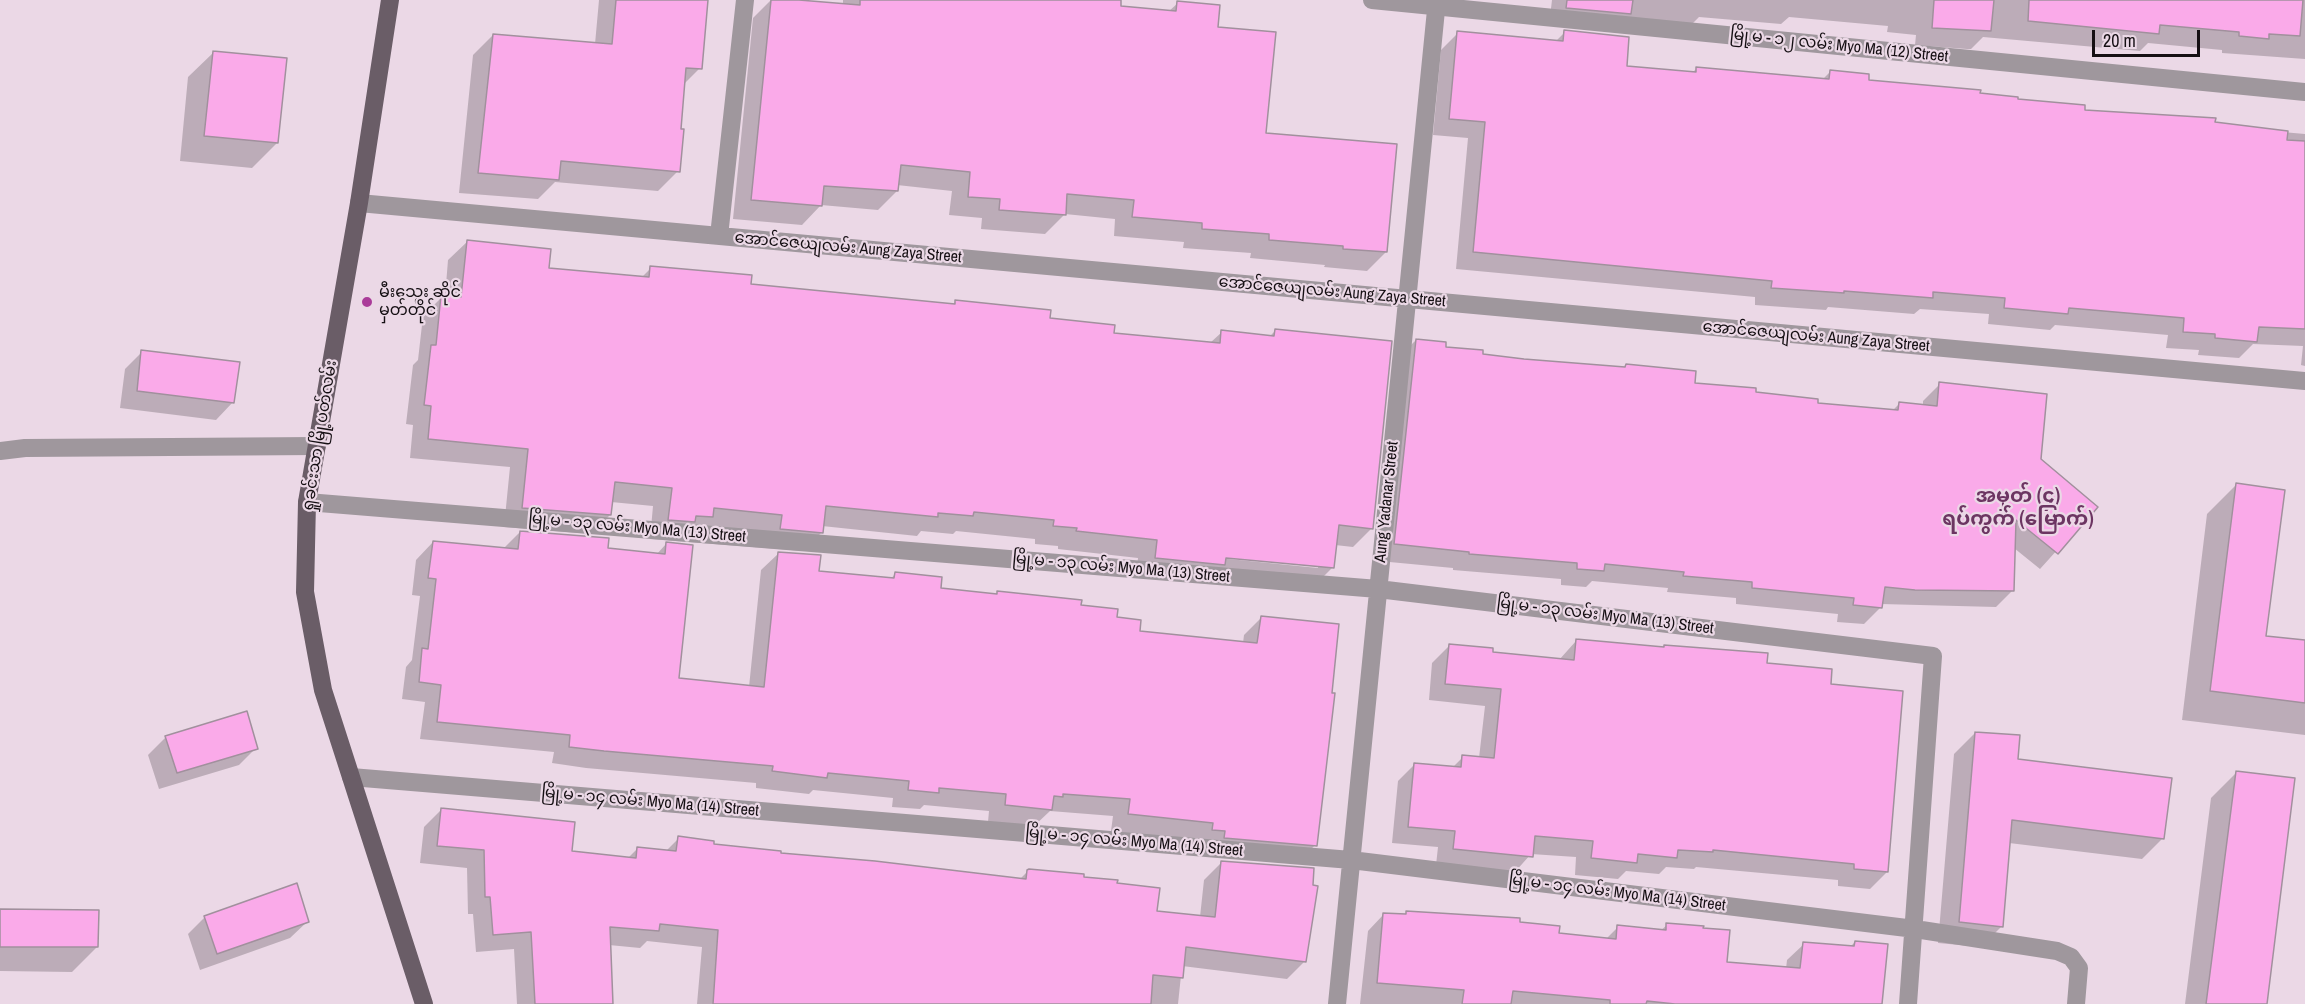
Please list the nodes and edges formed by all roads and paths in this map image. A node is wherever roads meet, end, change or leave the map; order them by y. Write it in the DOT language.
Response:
graph roads {
  1 [pos="390,0"];
  2 [pos="745,0"];
  3 [pos="1372,0"];
  4 [pos="1437,3"];
  5 [pos="2305,92"];
  6 [pos="359,203"];
  7 [pos="719,236"];
  8 [pos="1407,299"];
  9 [pos="2305,381"];
  10 [pos="317,446"];
  11 [pos="0,451"];
  12 [pos="307,502"];
  13 [pos="1378,589"];
  14 [pos="351,777"];
  15 [pos="1351,860"];
  16 [pos="1915,929"];
  17 [pos="424,1004"];
  18 [pos="1337,1004"];
  19 [pos="1908,1004"];
  20 [pos="2076,1004"];
  1 -- 6 [label="main road, ရှုခင်းသာ မြို့ပတ်လမ်း"];
  2 -- 7 [label="street"];
  3 -- 4 [label="street, မြို့မ - ၁၂ လမ်း Myo Ma (12) Street"];
  4 -- 5 [label="street, မြို့မ - ၁၂ လမ်း Myo Ma (12) Street"];
  4 -- 8 [label="street, Aung Yadanar Street"];
  6 -- 7 [label="street, အောင်ဇေယျလမ်း Aung Zaya Street"];
  6 -- 10 [label="main road, ရှုခင်းသာ မြို့ပတ်လမ်း"];
  7 -- 8 [label="street, အောင်ဇေယျလမ်း Aung Zaya Street"];
  8 -- 9 [label="street, အောင်ဇေယျလမ်း Aung Zaya Street"];
  8 -- 13 [label="street, Aung Yadanar Street"];
  10 -- 11 [label="street"];
  10 -- 12 [label="main road, ရှုခင်းသာ မြို့ပတ်လမ်း"];
  12 -- 13 [label="street, မြို့မ - ၁၃ လမ်း Myo Ma (13) Street"];
  12 -- 14 [label="main road, ရှုခင်းသာ မြို့ပတ်လမ်း"];
  13 -- 15 [label="street, Aung Yadanar Street"];
  13 -- 16 [label="street, မြို့မ - ၁၃ လမ်း Myo Ma (13) Street"];
  14 -- 15 [label="street, မြို့မ - ၁၄ လမ်း Myo Ma (14) Street"];
  14 -- 17 [label="main road, ရှုခင်းသာ မြို့ပတ်လမ်း"];
  15 -- 16 [label="street, မြို့မ - ၁၄ လမ်း Myo Ma (14) Street"];
  15 -- 18 [label="street, Aung Yadanar Street"];
  16 -- 19 [label="street"];
  16 -- 20 [label="street, မြို့မ - ၁၄ လမ်း Myo Ma (14) Street"];
}
